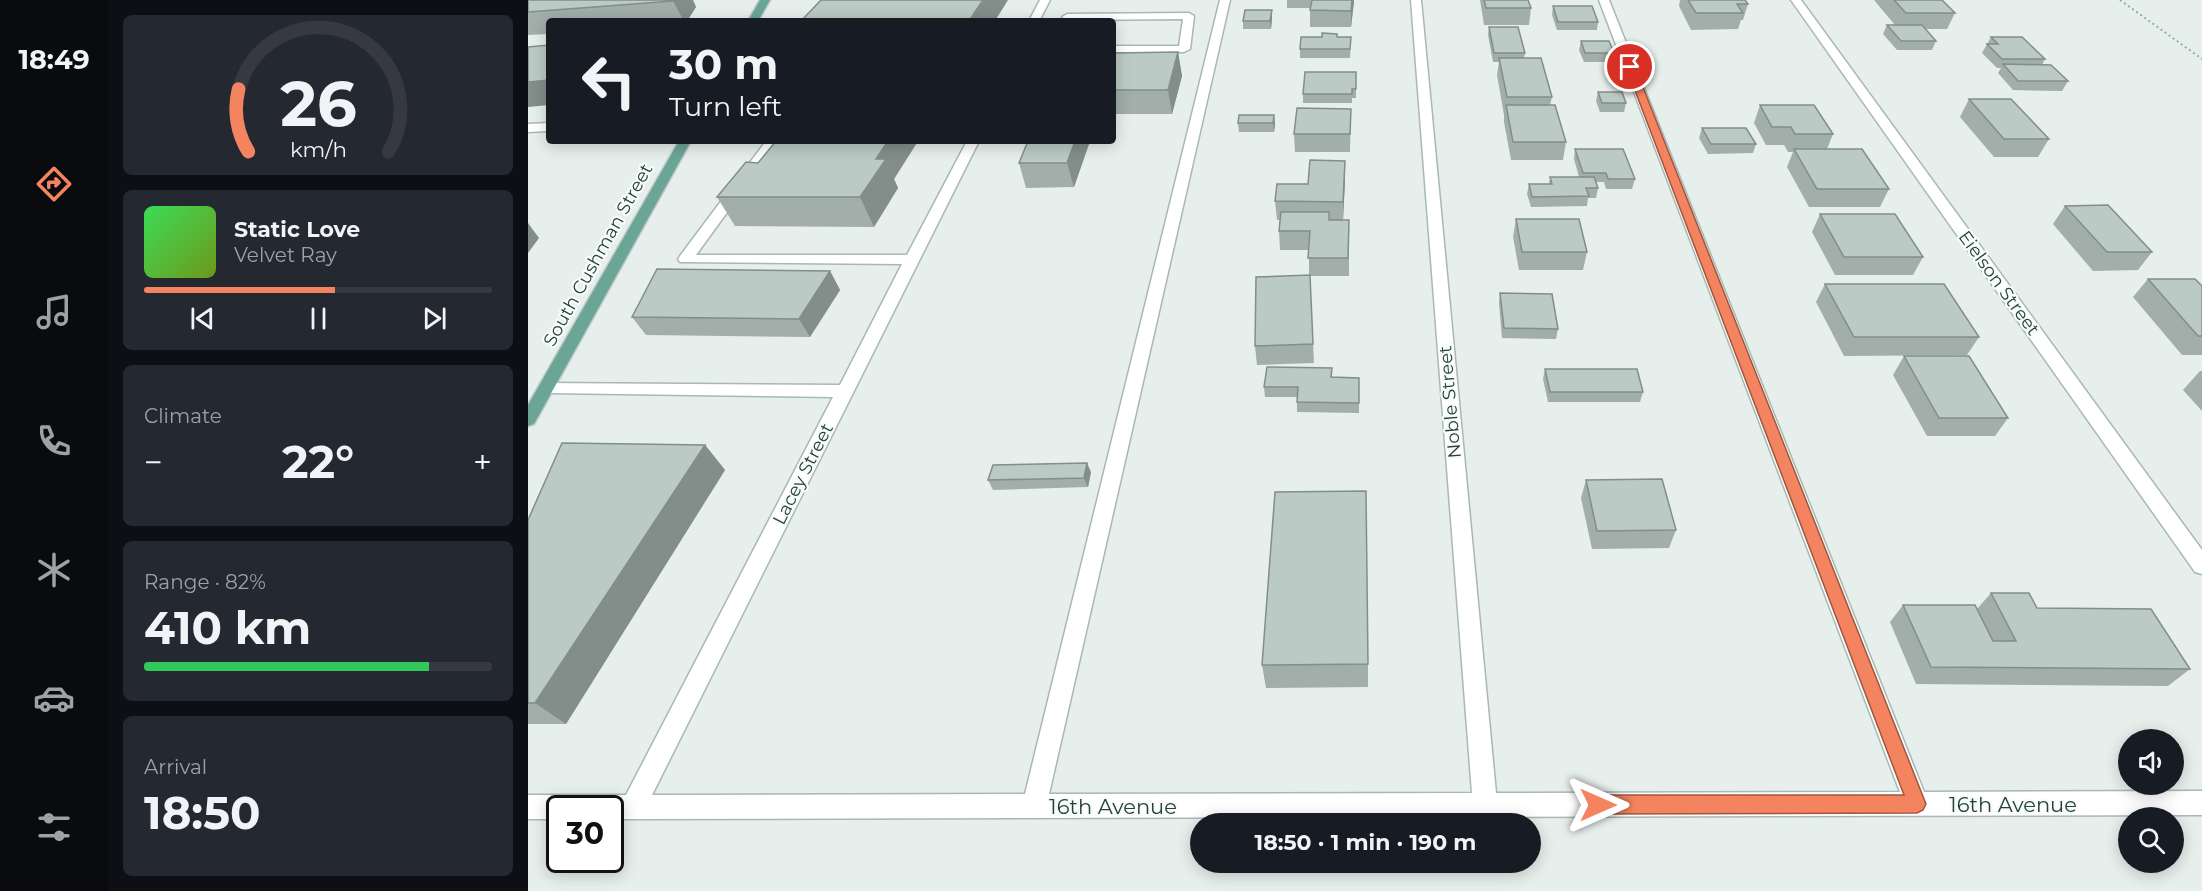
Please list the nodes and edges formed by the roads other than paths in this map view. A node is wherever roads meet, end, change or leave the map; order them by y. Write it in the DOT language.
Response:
graph roads {
  1 [pos="765,0"];
  2 [pos="1044,0"];
  3 [pos="1225,0"];
  4 [pos="1416,0"];
  5 [pos="1604,0"];
  6 [pos="1796,0"];
  7 [pos="1067,17"];
  8 [pos="755,18"];
  9 [pos="1035,18"];
  10 [pos="1116,49"];
  11 [pos="546,127"];
  12 [pos="528,129"];
  13 [pos="683,144"];
  14 [pos="771,144"];
  15 [pos="971,144"];
  16 [pos="912,260"];
  17 [pos="547,387"];
  18 [pos="845,391"];
  19 [pos="528,420"];
  20 [pos="2202,566"];
  21 [pos="2202,803"];
  22 [pos="1917,804"];
  23 [pos="1485,805"];
  24 [pos="1034,806"];
  25 [pos="528,807"];
  26 [pos="633,807"];
  1 -- 8 [label="main road"];
  2 -- 9 [label="street"];
  3 -- 24 [label="street"];
  4 -- 23 [label="street, Noble Street"];
  5 -- 22 [label="street"];
  6 -- 20 [label="street, Eielson Street"];
  7 -- 10 [label="street"];
  11 -- 12 [label="street"];
  13 -- 17 [label="main road, South Cushman Street"];
  14 -- 16 [label="street"];
  15 -- 16 [label="street, Lacey Street"];
  16 -- 18 [label="street, Lacey Street"];
  17 -- 18 [label="street"];
  17 -- 19 [label="main road, South Cushman Street"];
  18 -- 26 [label="street, Lacey Street"];
  21 -- 22 [label="street, 16th Avenue"];
  22 -- 23 [label="street, 16th Avenue"];
  23 -- 24 [label="street, 16th Avenue"];
  24 -- 26 [label="street, 16th Avenue"];
  25 -- 26 [label="street, 16th Avenue"];
}
